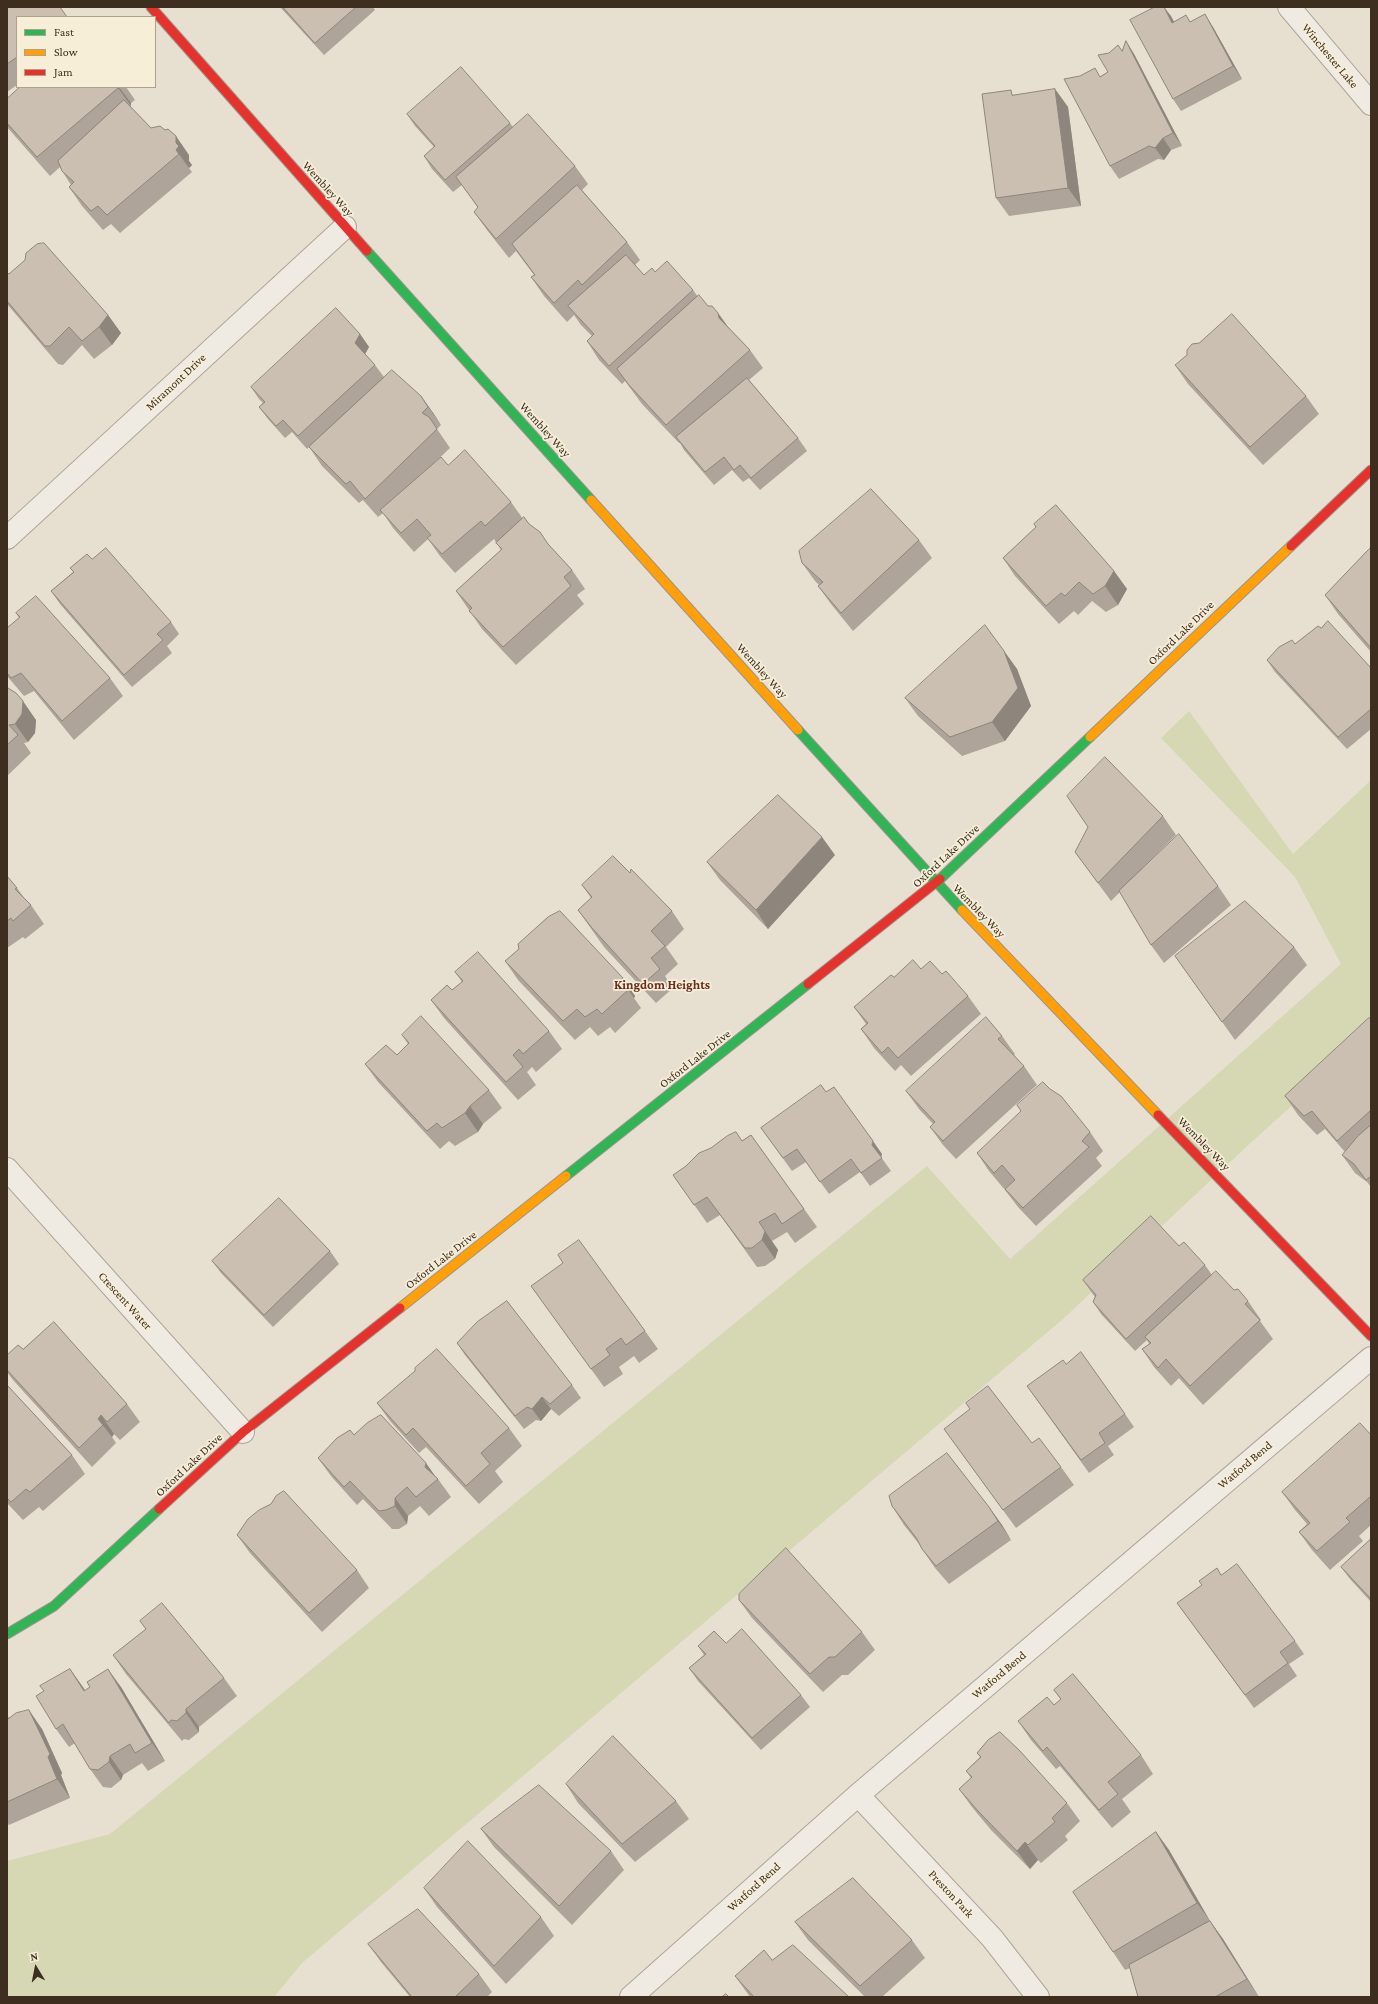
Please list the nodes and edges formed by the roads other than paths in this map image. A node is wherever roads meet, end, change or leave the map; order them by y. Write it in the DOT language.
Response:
graph roads {
  1 [pos="151,7"];
  2 [pos="1289,7"];
  3 [pos="1371,104"];
  4 [pos="346,227"];
  5 [pos="1371,470"];
  6 [pos="7,538"];
  7 [pos="936,883"];
  8 [pos="7,1169"];
  9 [pos="1371,1336"];
  10 [pos="1371,1358"];
  11 [pos="243,1432"];
  12 [pos="7,1634"];
  13 [pos="858,1795"];
  14 [pos="631,1997"];
  15 [pos="1038,1997"];
  1 -- 4 [label="street, Wembley Way"];
  2 -- 3 [label="street, Winchester Lake"];
  4 -- 6 [label="street, Miramont Drive"];
  4 -- 7 [label="street, Wembley Way"];
  5 -- 7 [label="street, Oxford Lake Drive"];
  7 -- 9 [label="street, Wembley Way"];
  7 -- 11 [label="street, Oxford Lake Drive"];
  8 -- 11 [label="street, Crescent Water"];
  10 -- 13 [label="street, Watford Bend"];
  11 -- 12 [label="street, Oxford Lake Drive"];
  13 -- 14 [label="street, Watford Bend"];
  13 -- 15 [label="street, Preston Park"];
}
